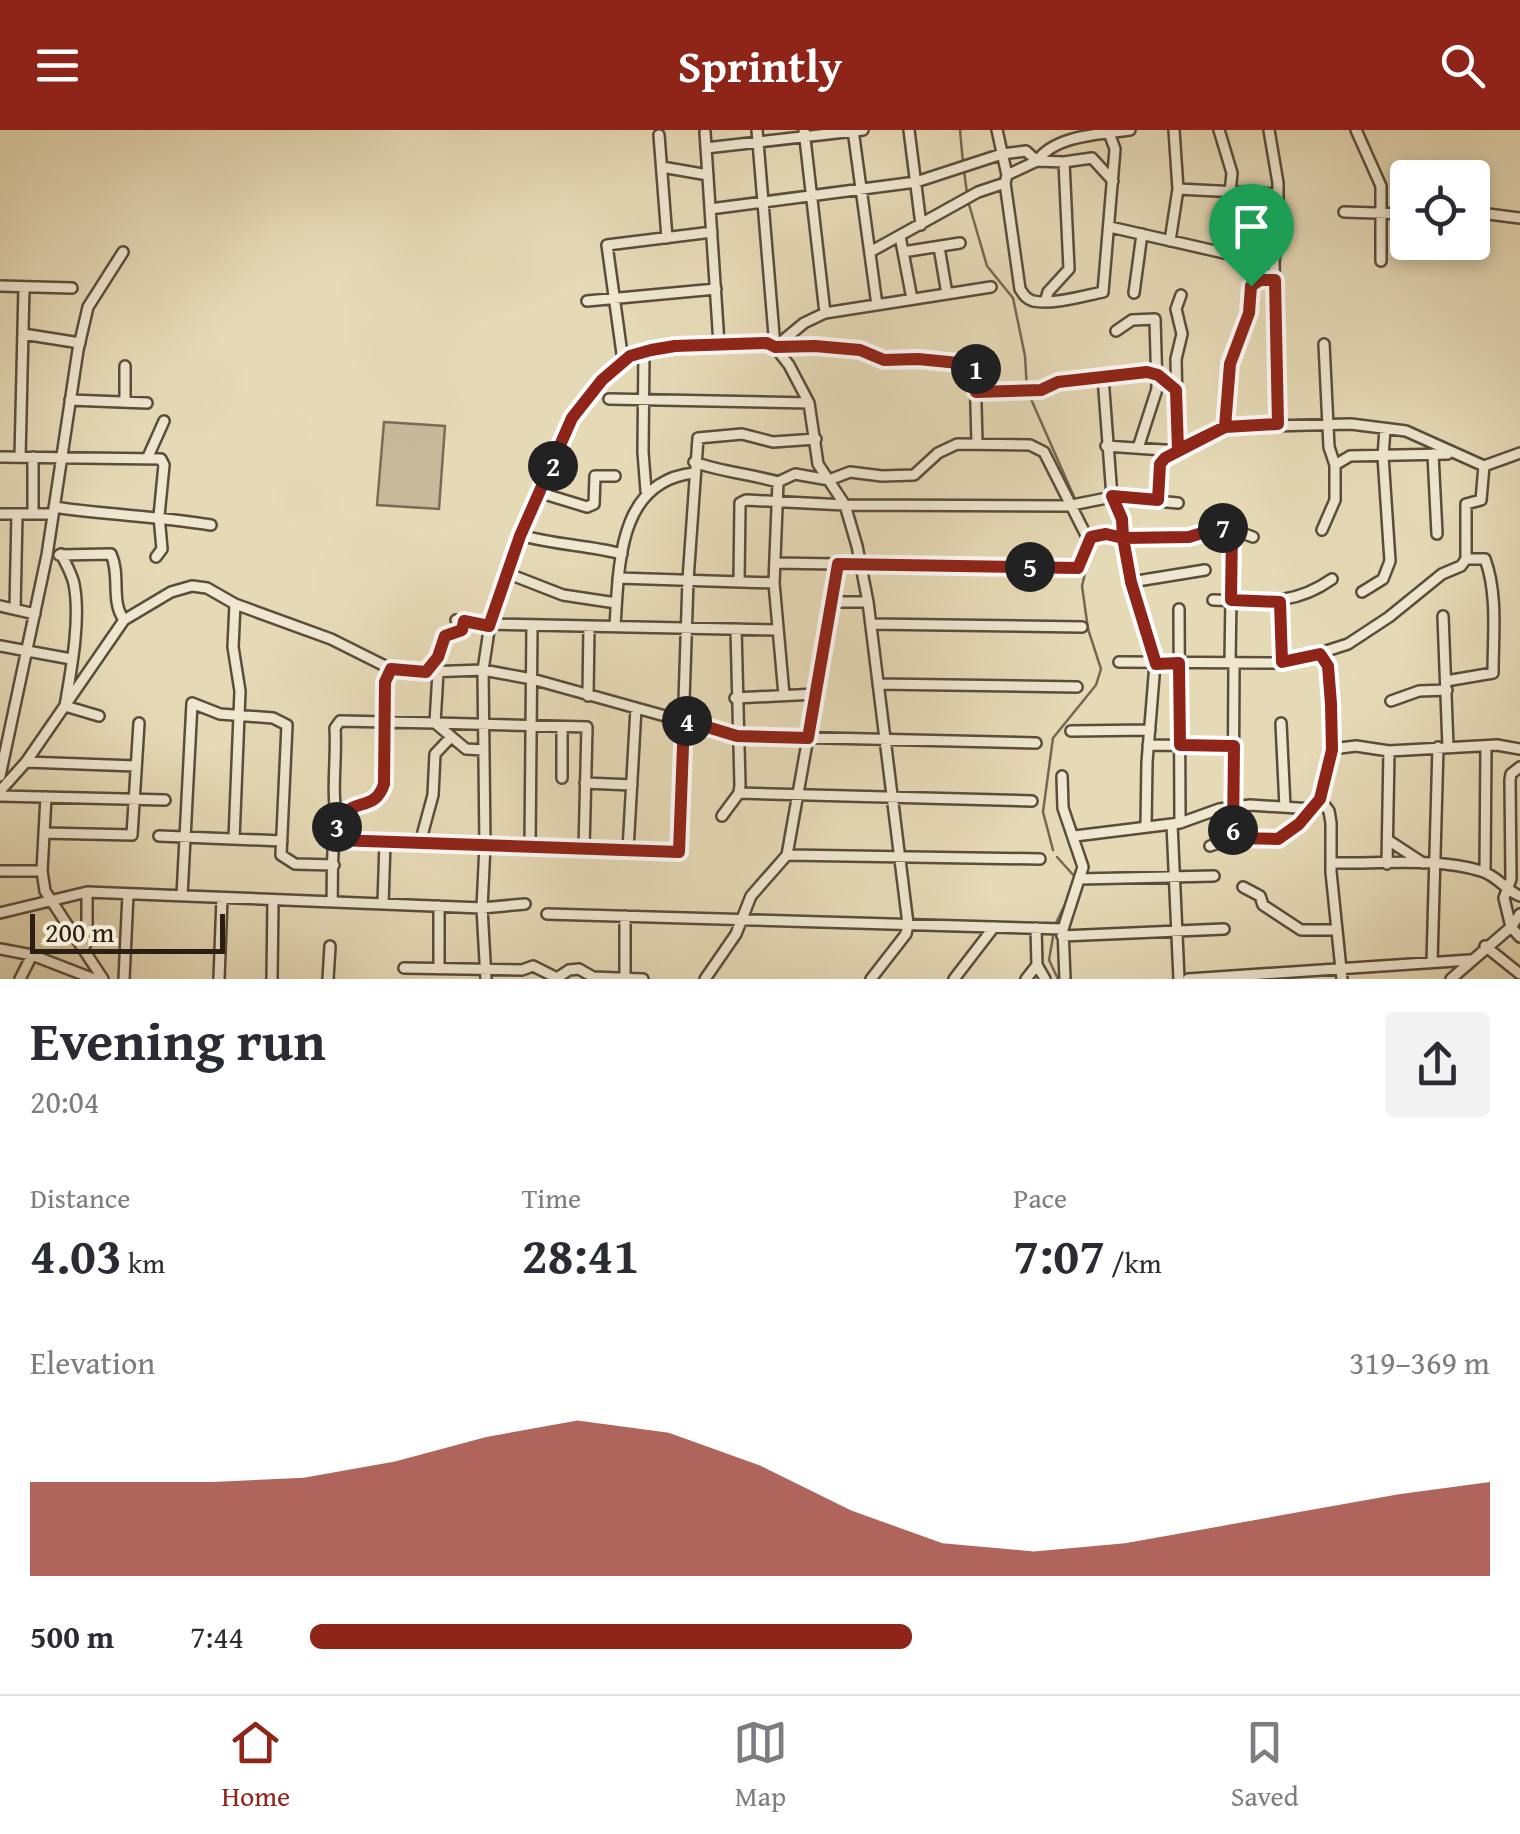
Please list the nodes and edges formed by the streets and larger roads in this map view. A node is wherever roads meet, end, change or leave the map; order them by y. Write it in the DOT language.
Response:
graph roads {
  1 [pos="757,130"];
  2 [pos="864,130"];
  3 [pos="910,130"];
  4 [pos="997,130"];
  5 [pos="1130,130"];
  6 [pos="1174,130"];
  7 [pos="1219,130"];
  8 [pos="1269,130"];
  9 [pos="1356,130"];
  10 [pos="853,131"];
  11 [pos="704,132"];
  12 [pos="1102,132"];
  13 [pos="804,133"];
  14 [pos="660,135"];
  15 [pos="758,142"];
  16 [pos="706,148"];
  17 [pos="1002,154"];
  18 [pos="1037,161"];
  19 [pos="1064,162"];
  20 [pos="662,167"];
  21 [pos="708,175"];
  22 [pos="1006,179"];
  23 [pos="916,182"];
  24 [pos="1113,182"];
  25 [pos="861,189"];
  26 [pos="1178,189"];
  27 [pos="1229,191"];
  28 [pos="1276,194"];
  29 [pos="812,196"];
  30 [pos="763,202"];
  31 [pos="710,209"];
  32 [pos="1344,212"];
  33 [pos="1490,214"];
  34 [pos="1380,215"];
  35 [pos="1390,215"];
  36 [pos="1520,218"];
  37 [pos="921,225"];
  38 [pos="1110,227"];
  39 [pos="712,232"];
  40 [pos="1142,234"];
  41 [pos="900,236"];
  42 [pos="667,238"];
  43 [pos="1170,241"];
  44 [pos="960,244"];
  45 [pos="940,246"];
  46 [pos="123,252"];
  47 [pos="870,252"];
  48 [pos="904,252"];
  49 [pos="1381,261"];
  50 [pos="1275,280"];
  51 [pos="0,286"];
  52 [pos="24,287"];
  53 [pos="991,287"];
  54 [pos="72,288"];
  55 [pos="716,289"];
  56 [pos="1134,293"];
  57 [pos="947,294"];
  58 [pos="1181,295"];
  59 [pos="615,298"];
  60 [pos="912,299"];
  61 [pos="1046,299"];
  62 [pos="587,301"];
  63 [pos="877,304"];
  64 [pos="825,312"];
  65 [pos="1116,331"];
  66 [pos="23,334"];
  67 [pos="80,343"];
  68 [pos="719,344"];
  69 [pos="1324,344"];
  70 [pos="775,347"];
  71 [pos="644,351"];
  72 [pos="624,361"];
  73 [pos="125,366"];
  74 [pos="1158,375"];
  75 [pos="1102,377"];
  76 [pos="1176,390"];
  77 [pos="976,392"];
  78 [pos="609,399"];
  79 [pos="70,400"];
  80 [pos="644,400"];
  81 [pos="125,402"];
  82 [pos="147,402"];
  83 [pos="809,403"];
  84 [pos="164,421"];
  85 [pos="1278,424"];
  86 [pos="1327,424"];
  87 [pos="1225,427"];
  88 [pos="1384,428"];
  89 [pos="816,439"];
  90 [pos="977,443"];
  91 [pos="1106,446"];
  92 [pos="1138,448"];
  93 [pos="1178,450"];
  94 [pos="1456,453"];
  95 [pos="1433,454"];
  96 [pos="1382,456"];
  97 [pos="0,457"];
  98 [pos="20,457"];
  99 [pos="1520,457"];
  100 [pos="33,458"];
  101 [pos="61,458"];
  102 [pos="146,459"];
  103 [pos="1336,464"];
  104 [pos="1484,466"];
  105 [pos="694,468"];
  106 [pos="616,476"];
  107 [pos="829,480"];
  108 [pos="778,482"];
  109 [pos="646,491"];
  110 [pos="541,493"];
  111 [pos="1112,496"];
  112 [pos="1158,500"];
  113 [pos="1178,502"];
  114 [pos="776,503"];
  115 [pos="845,505"];
  116 [pos="1070,505"];
  117 [pos="54,510"];
  118 [pos="0,514"];
  119 [pos="17,514"];
  120 [pos="33,514"];
  121 [pos="160,516"];
  122 [pos="211,525"];
  123 [pos="1232,529"];
  124 [pos="1322,530"];
  125 [pos="1437,534"];
  126 [pos="520,536"];
  127 [pos="1253,537"];
  128 [pos="1123,538"];
  129 [pos="1089,540"];
  130 [pos="61,554"];
  131 [pos="622,554"];
  132 [pos="47,555"];
  133 [pos="156,557"];
  134 [pos="1466,559"];
  135 [pos="776,564"];
  136 [pos="838,564"];
  137 [pos="860,565"];
  138 [pos="1205,570"];
  139 [pos="509,574"];
  140 [pos="618,578"];
  141 [pos="1332,579"];
  142 [pos="688,580"];
  143 [pos="739,582"];
  144 [pos="1131,582"];
  145 [pos="774,583"];
  146 [pos="1362,592"];
  147 [pos="1213,600"];
  148 [pos="1231,600"];
  149 [pos="832,602"];
  150 [pos="868,602"];
  151 [pos="1280,602"];
  152 [pos="616,603"];
  153 [pos="235,604"];
  154 [pos="0,606"];
  155 [pos="15,609"];
  156 [pos="1179,609"];
  157 [pos="36,614"];
  158 [pos="1444,616"];
  159 [pos="124,620"];
  160 [pos="871,624"];
  161 [pos="489,625"];
  162 [pos="532,625"];
  163 [pos="589,626"];
  164 [pos="614,626"];
  165 [pos="1082,627"];
  166 [pos="687,628"];
  167 [pos="736,629"];
  168 [pos="778,630"];
  169 [pos="0,646"];
  170 [pos="28,654"];
  171 [pos="1320,654"];
  172 [pos="71,658"];
  173 [pos="1119,662"];
  174 [pos="1232,662"];
  175 [pos="1282,662"];
  176 [pos="1179,663"];
  177 [pos="1156,664"];
  178 [pos="391,669"];
  179 [pos="483,670"];
  180 [pos="432,672"];
  181 [pos="532,679"];
  182 [pos="878,684"];
  183 [pos="1446,685"];
  184 [pos="1078,686"];
  185 [pos="816,694"];
  186 [pos="588,696"];
  187 [pos="784,696"];
  188 [pos="736,698"];
  189 [pos="1390,701"];
  190 [pos="65,706"];
  191 [pos="636,708"];
  192 [pos="237,714"];
  193 [pos="99,716"];
  194 [pos="684,720"];
  195 [pos="386,722"];
  196 [pos="1281,722"];
  197 [pos="139,723"];
  198 [pos="435,723"];
  199 [pos="484,724"];
  200 [pos="531,726"];
  201 [pos="562,727"];
  202 [pos="1150,730"];
  203 [pos="1070,731"];
  204 [pos="737,736"];
  205 [pos="451,738"];
  206 [pos="808,738"];
  207 [pos="885,740"];
  208 [pos="1036,743"];
  209 [pos="1148,745"];
  210 [pos="1180,745"];
  211 [pos="1234,746"];
  212 [pos="1486,746"];
  213 [pos="1443,747"];
  214 [pos="1520,749"];
  215 [pos="484,750"];
  216 [pos="1332,750"];
  217 [pos="1389,750"];
  218 [pos="26,762"];
  219 [pos="136,766"];
  220 [pos="1520,767"];
  221 [pos="0,776"];
  222 [pos="1062,776"];
  223 [pos="562,778"];
  224 [pos="586,783"];
  225 [pos="632,785"];
  226 [pos="0,794"];
  227 [pos="738,794"];
  228 [pos="798,795"];
  229 [pos="46,797"];
  230 [pos="892,798"];
  231 [pos="134,799"];
  232 [pos="1320,799"];
  233 [pos="165,800"];
  234 [pos="1032,801"];
  235 [pos="1234,807"];
  236 [pos="1284,807"];
  237 [pos="1313,809"];
  238 [pos="722,816"];
  239 [pos="338,820"];
  240 [pos="1176,824"];
  241 [pos="1146,826"];
  242 [pos="44,833"];
  243 [pos="159,836"];
  244 [pos="1075,836"];
  245 [pos="185,837"];
  246 [pos="1233,838"];
  247 [pos="234,839"];
  248 [pos="282,840"];
  249 [pos="336,840"];
  250 [pos="1388,840"];
  251 [pos="385,842"];
  252 [pos="420,843"];
  253 [pos="485,845"];
  254 [pos="1210,846"];
  255 [pos="530,847"];
  256 [pos="584,849"];
  257 [pos="628,850"];
  258 [pos="787,855"];
  259 [pos="900,856"];
  260 [pos="1040,859"];
  261 [pos="1331,864"];
  262 [pos="1388,864"];
  263 [pos="1430,864"];
  264 [pos="334,865"];
  265 [pos="42,870"];
  266 [pos="0,871"];
  267 [pos="1485,872"];
  268 [pos="1214,876"];
  269 [pos="1173,877"];
  270 [pos="1080,879"];
  271 [pos="1508,886"];
  272 [pos="1244,888"];
  273 [pos="87,892"];
  274 [pos="128,894"];
  275 [pos="182,896"];
  276 [pos="1520,896"];
  277 [pos="222,898"];
  278 [pos="273,900"];
  279 [pos="50,902"];
  280 [pos="332,902"];
  281 [pos="383,904"];
  282 [pos="525,904"];
  283 [pos="439,906"];
  284 [pos="482,908"];
  285 [pos="0,913"];
  286 [pos="547,914"];
  287 [pos="1520,914"];
  288 [pos="625,916"];
  289 [pos="742,919"];
  290 [pos="908,924"];
  291 [pos="994,926"];
  292 [pos="1511,927"];
  293 [pos="1036,928"];
  294 [pos="1224,929"];
  295 [pos="1336,930"];
  296 [pos="1175,931"];
  297 [pos="1063,932"];
  298 [pos="1520,936"];
  299 [pos="330,946"];
  300 [pos="1486,946"];
  301 [pos="0,949"];
  302 [pos="82,949"];
  303 [pos="32,955"];
  304 [pos="1470,960"];
  305 [pos="1432,962"];
  306 [pos="1036,965"];
  307 [pos="404,968"];
  308 [pos="438,969"];
  309 [pos="486,974"];
  310 [pos="1342,974"];
  311 [pos="1520,974"];
  312 [pos="1285,976"];
  313 [pos="1256,977"];
  314 [pos="20,979"];
  315 [pos="94,979"];
  316 [pos="103,979"];
  317 [pos="124,979"];
  318 [pos="219,979"];
  319 [pos="272,979"];
  320 [pos="328,979"];
  321 [pos="625,979"];
  322 [pos="642,979"];
  323 [pos="705,979"];
  324 [pos="871,979"];
  325 [pos="954,979"];
  326 [pos="1026,979"];
  327 [pos="1045,979"];
  328 [pos="1066,979"];
  329 [pos="1178,979"];
  330 [pos="1188,979"];
  331 [pos="1451,979"];
  1 -- 15 [label="street"];
  2 -- 10 [label="street"];
  3 -- 23 [label="street"];
  4 -- 17 [label="street"];
  5 -- 12 [label="street"];
  6 -- 26 [label="street"];
  7 -- 27 [label="street"];
  8 -- 28 [label="street"];
  9 -- 34 [label="street"];
  10 -- 13 [label="street"];
  10 -- 25 [label="street"];
  11 -- 16 [label="street"];
  12 -- 18 [label="street"];
  12 -- 24 [label="street"];
  13 -- 15 [label="street"];
  13 -- 29 [label="street"];
  14 -- 20 [label="street"];
  15 -- 16 [label="street"];
  15 -- 30 [label="street"];
  16 -- 21 [label="street"];
  17 -- 18 [label="street"];
  17 -- 22 [label="street"];
  17 -- 23 [label="street"];
  18 -- 19 [label="street"];
  18 -- 22 [label="street"];
  19 -- 24 [label="street"];
  19 -- 61 [label="street"];
  20 -- 21 [label="street"];
  20 -- 42 [label="street"];
  21 -- 31 [label="street"];
  22 -- 37 [label="street"];
  22 -- 61 [label="street"];
  23 -- 25 [label="street"];
  23 -- 37 [label="street"];
  24 -- 38 [label="street"];
  25 -- 29 [label="street"];
  25 -- 47 [label="street"];
  26 -- 27 [label="street"];
  26 -- 43 [label="street"];
  27 -- 28 [label="street"];
  27 -- 43 [label="street"];
  28 -- 50 [label="street"];
  29 -- 30 [label="street"];
  29 -- 64 [label="street"];
  30 -- 31 [label="street"];
  30 -- 70 [label="street"];
  31 -- 39 [label="street"];
  32 -- 34 [label="street"];
  33 -- 36 [label="street"];
  34 -- 35 [label="street"];
  34 -- 49 [label="street"];
  37 -- 41 [label="street"];
  38 -- 40 [label="street"];
  38 -- 61 [label="street"];
  39 -- 42 [label="street"];
  39 -- 55 [label="street"];
  40 -- 43 [label="street"];
  40 -- 56 [label="street"];
  41 -- 47 [label="street"];
  41 -- 48 [label="street"];
  42 -- 59 [label="street"];
  44 -- 45 [label="street"];
  45 -- 48 [label="street"];
  45 -- 57 [label="street"];
  46 -- 67 [label="street"];
  47 -- 63 [label="street"];
  48 -- 60 [label="street"];
  50 -- 85 [label="street"];
  50 -- 87 [label="street"];
  51 -- 52 [label="street"];
  52 -- 54 [label="street"];
  52 -- 66 [label="street"];
  53 -- 57 [label="street"];
  55 -- 59 [label="street"];
  55 -- 68 [label="street"];
  57 -- 60 [label="street"];
  58 -- 76 [label="street"];
  59 -- 62 [label="street"];
  59 -- 72 [label="street"];
  60 -- 63 [label="street"];
  63 -- 64 [label="street"];
  64 -- 70 [label="street"];
  65 -- 74 [label="street"];
  66 -- 67 [label="street"];
  66 -- 98 [label="street"];
  67 -- 79 [label="street"];
  68 -- 70 [label="street"];
  68 -- 71 [label="street"];
  69 -- 86 [label="street"];
  70 -- 77 [label="street"];
  70 -- 83 [label="street"];
  71 -- 72 [label="street"];
  71 -- 80 [label="street"];
  72 -- 110 [label="street"];
  73 -- 81 [label="street"];
  74 -- 75 [label="street"];
  74 -- 76 [label="street"];
  74 -- 92 [label="street"];
  75 -- 77 [label="street"];
  75 -- 91 [label="street"];
  76 -- 93 [label="street"];
  77 -- 90 [label="street"];
  78 -- 80 [label="street"];
  79 -- 81 [label="street"];
  79 -- 101 [label="street"];
  80 -- 83 [label="street"];
  80 -- 109 [label="street"];
  81 -- 82 [label="street"];
  83 -- 89 [label="street"];
  84 -- 102 [label="street"];
  85 -- 86 [label="street"];
  85 -- 87 [label="street"];
  86 -- 88 [label="street"];
  86 -- 103 [label="street"];
  87 -- 93 [label="street"];
  88 -- 94 [label="street"];
  88 -- 96 [label="street"];
  89 -- 105 [label="street"];
  89 -- 107 [label="street"];
  90 -- 107 [label="street"];
  90 -- 116 [label="street"];
  91 -- 92 [label="street"];
  91 -- 111 [label="street"];
  92 -- 93 [label="street"];
  93 -- 112 [label="street"];
  94 -- 95 [label="street"];
  94 -- 104 [label="street"];
  95 -- 96 [label="street"];
  95 -- 125 [label="street"];
  96 -- 103 [label="street"];
  96 -- 146 [label="street"];
  97 -- 98 [label="street"];
  98 -- 100 [label="street"];
  99 -- 104 [label="street"];
  100 -- 101 [label="street"];
  100 -- 120 [label="street"];
  101 -- 102 [label="street"];
  101 -- 117 [label="street"];
  102 -- 121 [label="street"];
  103 -- 124 [label="street"];
  104 -- 134 [label="street"];
  105 -- 108 [label="street"];
  105 -- 109 [label="street"];
  105 -- 142 [label="street"];
  106 -- 110 [label="street"];
  107 -- 108 [label="street"];
  107 -- 115 [label="street"];
  108 -- 114 [label="street"];
  109 -- 131 [label="street"];
  110 -- 126 [label="street"];
  111 -- 112 [label="street"];
  111 -- 116 [label="street"];
  111 -- 128 [label="street"];
  112 -- 113 [label="street"];
  114 -- 115 [label="street"];
  114 -- 135 [label="street"];
  114 -- 143 [label="street"];
  115 -- 116 [label="street"];
  115 -- 137 [label="street"];
  116 -- 129 [label="street"];
  117 -- 120 [label="street"];
  117 -- 121 [label="street"];
  117 -- 132 [label="street"];
  118 -- 119 [label="street"];
  119 -- 120 [label="street"];
  119 -- 155 [label="street"];
  121 -- 122 [label="street"];
  121 -- 133 [label="street"];
  123 -- 127 [label="street"];
  123 -- 128 [label="street"];
  123 -- 148 [label="street"];
  126 -- 131 [label="street"];
  126 -- 139 [label="street"];
  128 -- 129 [label="street"];
  128 -- 144 [label="street"];
  129 -- 137 [label="street"];
  130 -- 132 [label="street"];
  130 -- 159 [label="street"];
  130 -- 172 [label="street"];
  131 -- 140 [label="street"];
  132 -- 157 [label="street"];
  134 -- 171 [label="street"];
  134 -- 183 [label="street"];
  135 -- 136 [label="street"];
  135 -- 145 [label="street"];
  136 -- 137 [label="street"];
  136 -- 149 [label="street"];
  137 -- 150 [label="street"];
  138 -- 144 [label="street"];
  139 -- 152 [label="street"];
  139 -- 161 [label="street"];
  140 -- 142 [label="street"];
  140 -- 152 [label="street"];
  141 -- 151 [label="street"];
  142 -- 143 [label="street"];
  142 -- 166 [label="street"];
  143 -- 145 [label="street"];
  144 -- 177 [label="street"];
  145 -- 168 [label="street"];
  147 -- 148 [label="street"];
  148 -- 151 [label="street"];
  148 -- 174 [label="street"];
  149 -- 150 [label="street"];
  149 -- 185 [label="street"];
  150 -- 160 [label="street"];
  151 -- 175 [label="street"];
  152 -- 164 [label="street"];
  153 -- 159 [label="street"];
  153 -- 178 [label="street"];
  153 -- 192 [label="street"];
  154 -- 155 [label="street"];
  155 -- 157 [label="street"];
  156 -- 176 [label="street"];
  157 -- 170 [label="street"];
  158 -- 183 [label="street"];
  159 -- 190 [label="street"];
  160 -- 165 [label="street"];
  160 -- 182 [label="street"];
  161 -- 162 [label="street"];
  161 -- 179 [label="street"];
  161 -- 180 [label="street"];
  162 -- 163 [label="street"];
  162 -- 181 [label="street"];
  163 -- 164 [label="street"];
  163 -- 186 [label="street"];
  164 -- 166 [label="street"];
  166 -- 167 [label="street"];
  166 -- 194 [label="street"];
  167 -- 168 [label="street"];
  167 -- 188 [label="street"];
  168 -- 187 [label="street"];
  169 -- 170 [label="street"];
  170 -- 172 [label="street"];
  170 -- 221 [label="street"];
  171 -- 175 [label="street"];
  171 -- 216 [label="street"];
  172 -- 190 [label="street"];
  173 -- 177 [label="street"];
  174 -- 175 [label="street"];
  174 -- 176 [label="street"];
  174 -- 211 [label="street"];
  176 -- 177 [label="street"];
  176 -- 210 [label="street"];
  177 -- 202 [label="street"];
  178 -- 180 [label="street"];
  178 -- 195 [label="street"];
  179 -- 180 [label="street"];
  179 -- 181 [label="street"];
  179 -- 199 [label="street"];
  180 -- 198 [label="street"];
  181 -- 186 [label="street"];
  181 -- 200 [label="street"];
  182 -- 184 [label="street"];
  182 -- 207 [label="street"];
  183 -- 189 [label="street"];
  183 -- 213 [label="street"];
  185 -- 187 [label="street"];
  185 -- 206 [label="street"];
  186 -- 191 [label="street"];
  187 -- 188 [label="street"];
  188 -- 204 [label="street"];
  190 -- 193 [label="street"];
  190 -- 218 [label="street"];
  191 -- 194 [label="street"];
  191 -- 225 [label="street"];
  192 -- 245 [label="street"];
  192 -- 247 [label="street"];
  192 -- 248 [label="street"];
  194 -- 204 [label="street"];
  194 -- 257 [label="street"];
  195 -- 198 [label="street"];
  195 -- 239 [label="street"];
  195 -- 239 [label="street"];
  196 -- 236 [label="street"];
  197 -- 219 [label="street"];
  198 -- 199 [label="street"];
  198 -- 205 [label="street"];
  199 -- 200 [label="street"];
  199 -- 215 [label="street"];
  200 -- 201 [label="street"];
  200 -- 255 [label="street"];
  201 -- 223 [label="street"];
  201 -- 224 [label="street"];
  202 -- 203 [label="street"];
  202 -- 209 [label="street"];
  204 -- 206 [label="street"];
  204 -- 227 [label="street"];
  205 -- 215 [label="street"];
  205 -- 252 [label="street"];
  206 -- 207 [label="street"];
  206 -- 228 [label="street"];
  207 -- 208 [label="street"];
  207 -- 230 [label="street"];
  209 -- 210 [label="street"];
  209 -- 241 [label="street"];
  210 -- 211 [label="street"];
  210 -- 240 [label="street"];
  211 -- 235 [label="street"];
  212 -- 213 [label="street"];
  212 -- 214 [label="street"];
  212 -- 267 [label="street"];
  213 -- 217 [label="street"];
  213 -- 263 [label="street"];
  215 -- 253 [label="street"];
  216 -- 217 [label="street"];
  216 -- 232 [label="street"];
  217 -- 250 [label="street"];
  218 -- 219 [label="street"];
  218 -- 226 [label="street"];
  219 -- 231 [label="street"];
  220 -- 271 [label="street"];
  222 -- 244 [label="street"];
  224 -- 225 [label="street"];
  224 -- 256 [label="street"];
  225 -- 257 [label="street"];
  226 -- 229 [label="street"];
  227 -- 228 [label="street"];
  227 -- 238 [label="street"];
  228 -- 230 [label="street"];
  228 -- 258 [label="street"];
  229 -- 231 [label="street"];
  229 -- 242 [label="street"];
  230 -- 234 [label="street"];
  230 -- 259 [label="street"];
  231 -- 233 [label="street"];
  231 -- 242 [label="street"];
  232 -- 237 [label="street"];
  232 -- 261 [label="street"];
  235 -- 236 [label="street"];
  235 -- 240 [label="street"];
  235 -- 246 [label="street"];
  236 -- 237 [label="street"];
  237 -- 246 [label="street"];
  239 -- 249 [label="street"];
  240 -- 241 [label="street"];
  240 -- 269 [label="street"];
  241 -- 244 [label="street"];
  242 -- 265 [label="street"];
  243 -- 245 [label="street"];
  244 -- 270 [label="street"];
  245 -- 247 [label="street"];
  245 -- 275 [label="street"];
  246 -- 254 [label="street"];
  247 -- 248 [label="street"];
  248 -- 264 [label="street"];
  249 -- 251 [label="street"];
  249 -- 264 [label="street"];
  250 -- 262 [label="street"];
  250 -- 263 [label="street"];
  251 -- 252 [label="street"];
  251 -- 281 [label="street"];
  252 -- 253 [label="street"];
  253 -- 255 [label="street"];
  253 -- 284 [label="street"];
  255 -- 256 [label="street"];
  256 -- 257 [label="street"];
  258 -- 259 [label="street"];
  258 -- 289 [label="street"];
  259 -- 260 [label="street"];
  259 -- 290 [label="street"];
  261 -- 262 [label="street"];
  261 -- 295 [label="street"];
  262 -- 263 [label="street"];
  263 -- 267 [label="street"];
  263 -- 305 [label="street"];
  264 -- 280 [label="street"];
  265 -- 266 [label="street"];
  265 -- 279 [label="street"];
  267 -- 271 [label="street"];
  268 -- 269 [label="street"];
  269 -- 270 [label="street"];
  269 -- 296 [label="street"];
  270 -- 297 [label="street"];
  271 -- 276 [label="street"];
  271 -- 292 [label="street"];
  272 -- 295 [label="street"];
  273 -- 274 [label="street"];
  273 -- 279 [label="street"];
  273 -- 302 [label="street"];
  274 -- 275 [label="street"];
  274 -- 317 [label="street"];
  275 -- 277 [label="street"];
  277 -- 278 [label="street"];
  277 -- 318 [label="street"];
  278 -- 280 [label="street"];
  278 -- 319 [label="street"];
  279 -- 285 [label="street"];
  279 -- 302 [label="street"];
  280 -- 281 [label="street"];
  281 -- 283 [label="street"];
  282 -- 284 [label="street"];
  283 -- 284 [label="street"];
  283 -- 308 [label="street"];
  284 -- 309 [label="street"];
  286 -- 288 [label="street"];
  287 -- 292 [label="street"];
  288 -- 289 [label="street"];
  288 -- 321 [label="street"];
  289 -- 290 [label="street"];
  289 -- 323 [label="street"];
  290 -- 291 [label="street"];
  290 -- 324 [label="street"];
  291 -- 293 [label="street"];
  291 -- 325 [label="street"];
  292 -- 298 [label="street"];
  292 -- 300 [label="street"];
  293 -- 297 [label="street"];
  293 -- 306 [label="street"];
  294 -- 296 [label="street"];
  295 -- 310 [label="street"];
  296 -- 297 [label="street"];
  296 -- 329 [label="street"];
  297 -- 328 [label="street"];
  299 -- 320 [label="street"];
  300 -- 304 [label="street"];
  300 -- 311 [label="street"];
  301 -- 303 [label="street"];
  302 -- 316 [label="street"];
  303 -- 314 [label="street"];
  303 -- 315 [label="street"];
  304 -- 305 [label="street"];
  304 -- 331 [label="street"];
  305 -- 310 [label="street"];
  306 -- 326 [label="street"];
  306 -- 327 [label="street"];
  307 -- 308 [label="street"];
  308 -- 309 [label="street"];
  309 -- 321 [label="street"];
  310 -- 312 [label="street"];
  312 -- 313 [label="street"];
  313 -- 330 [label="street"];
  321 -- 322 [label="street"];
}
